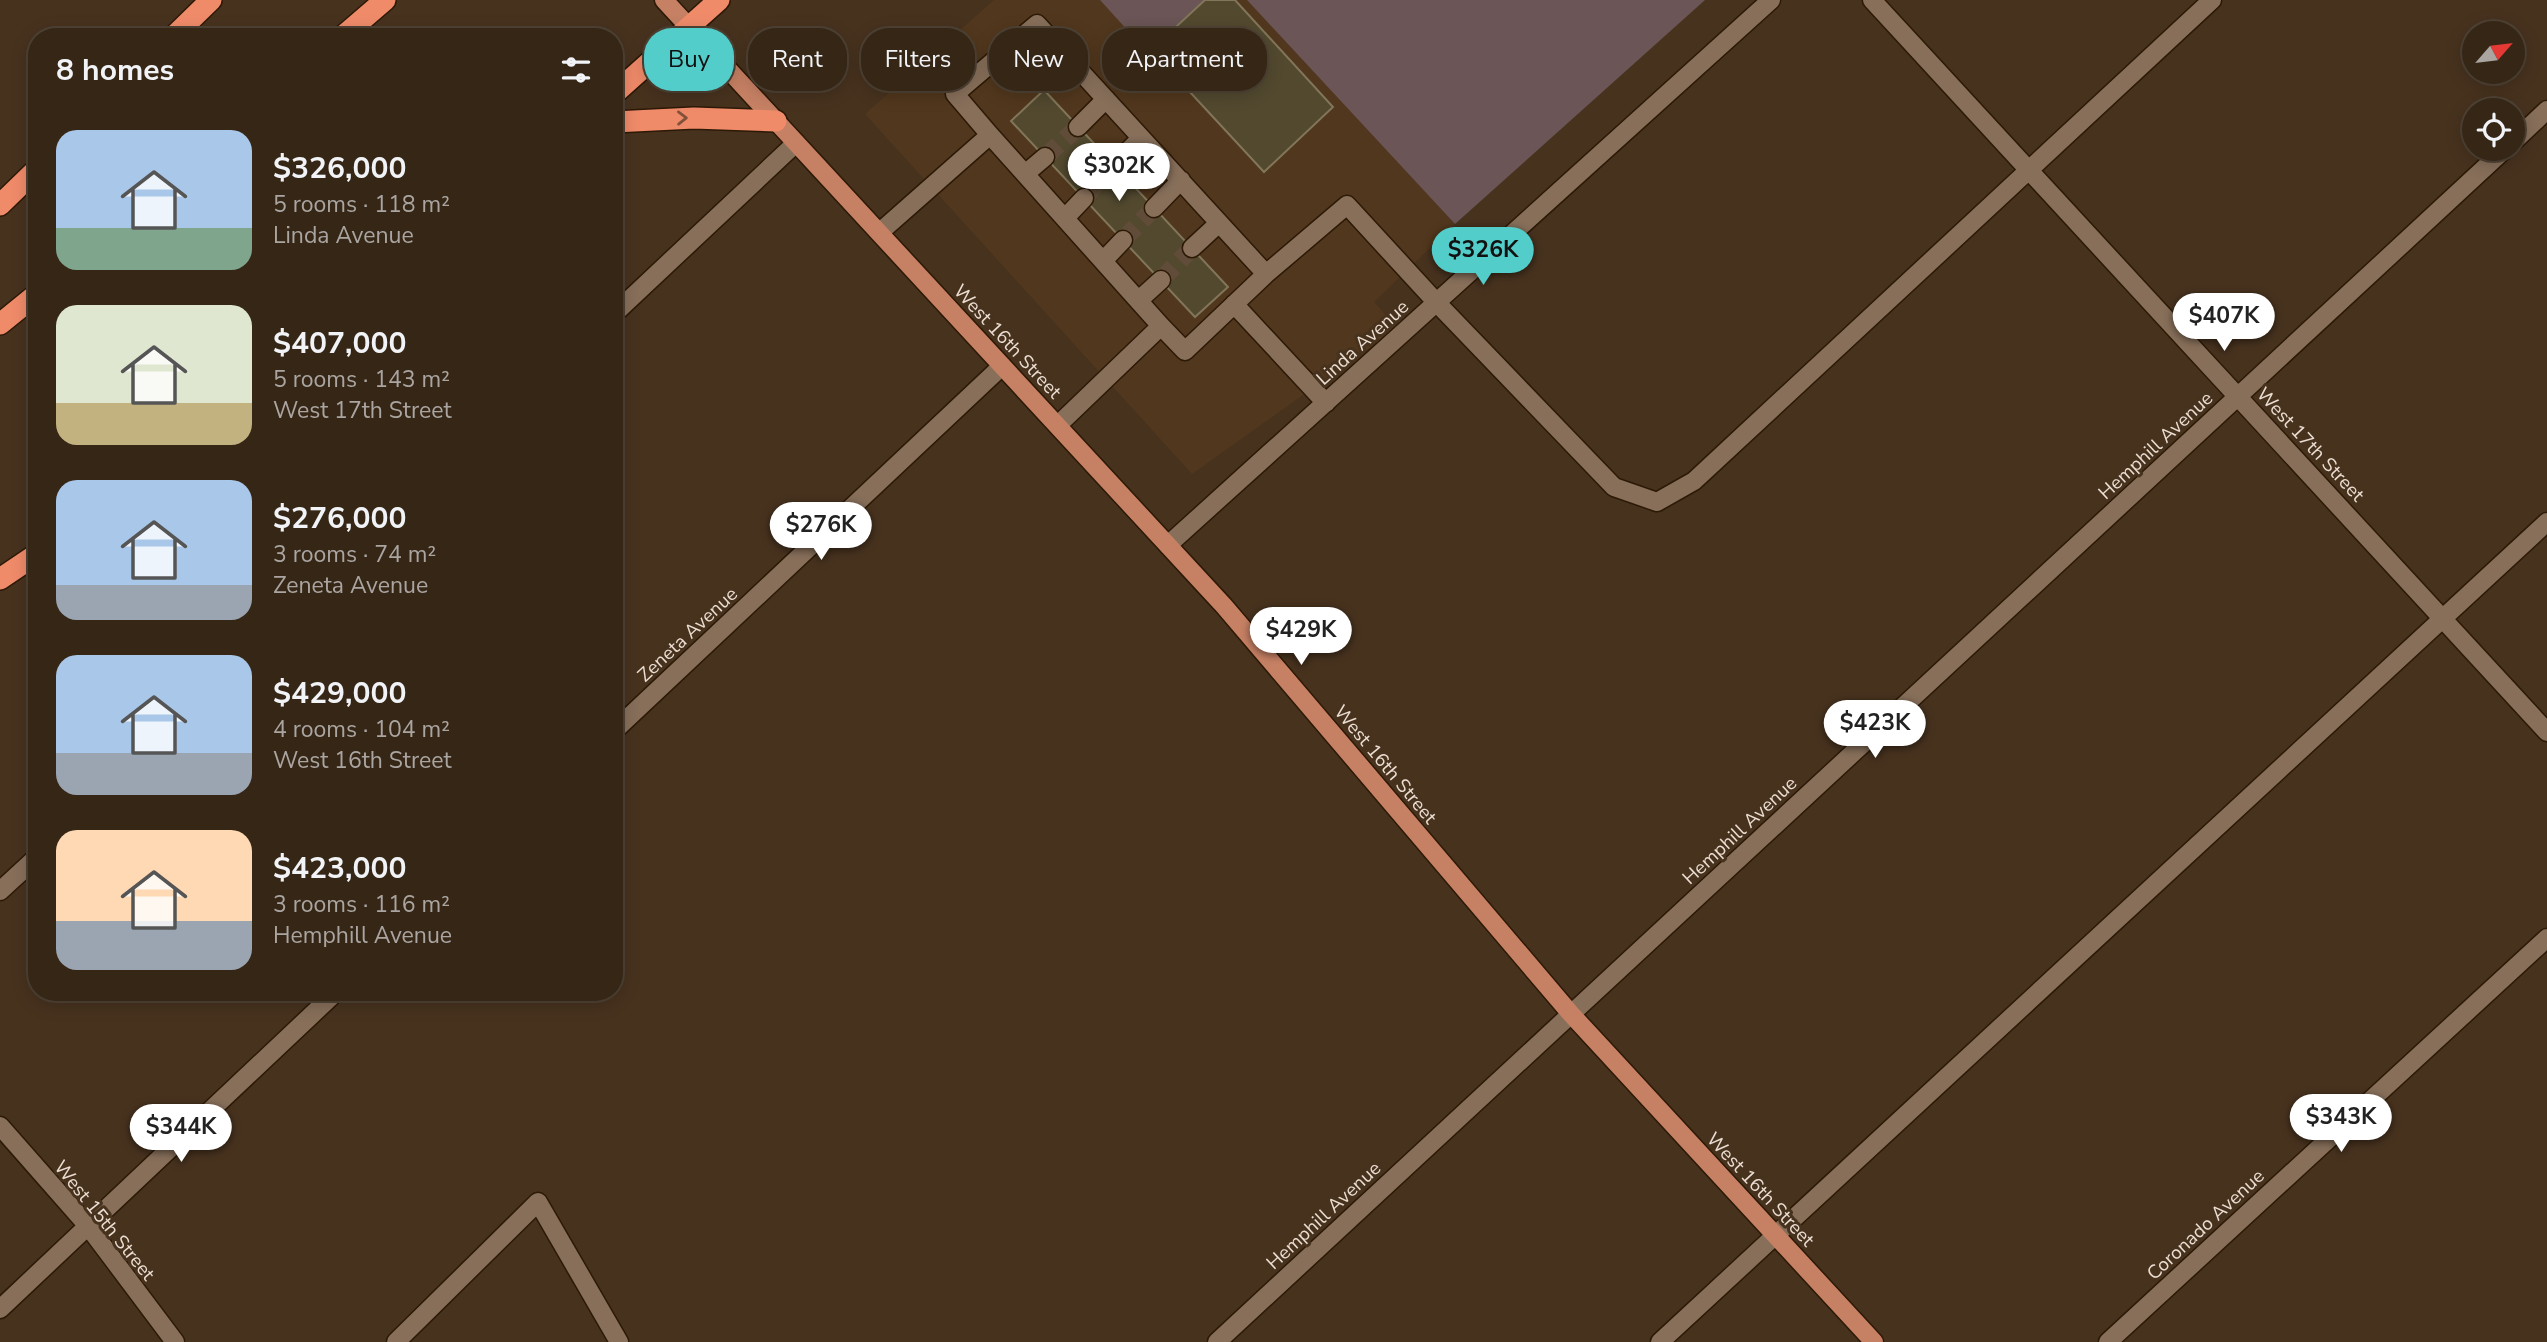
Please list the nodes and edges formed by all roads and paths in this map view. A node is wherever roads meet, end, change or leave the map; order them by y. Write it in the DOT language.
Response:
graph roads {
  1 [pos="211,0"];
  2 [pos="385,0"];
  3 [pos="664,0"];
  4 [pos="719,0"];
  5 [pos="1771,0"];
  6 [pos="1872,0"];
  7 [pos="2212,0"];
  8 [pos="690,27"];
  9 [pos="182,28"];
  10 [pos="352,28"];
  11 [pos="623,86"];
  12 [pos="1105,99"];
  13 [pos="2547,110"];
  14 [pos="776,121"];
  15 [pos="623,122"];
  16 [pos="1077,127"];
  17 [pos="2525,131"];
  18 [pos="990,135"];
  19 [pos="1141,138"];
  20 [pos="796,143"];
  21 [pos="1045,157"];
  22 [pos="2492,161"];
  23 [pos="1114,165"];
  24 [pos="2030,171"];
  25 [pos="1025,174"];
  26 [pos="28,178"];
  27 [pos="1181,180"];
  28 [pos="1084,198"];
  29 [pos="0,205"];
  30 [pos="1154,208"];
  31 [pos="1065,218"];
  32 [pos="1219,223"];
  33 [pos="880,232"];
  34 [pos="1123,240"];
  35 [pos="1192,248"];
  36 [pos="1103,261"];
  37 [pos="1266,274"];
  38 [pos="1161,280"];
  39 [pos="1139,300"];
  40 [pos="28,301"];
  41 [pos="1437,303"];
  42 [pos="1234,304"];
  43 [pos="623,306"];
  44 [pos="0,324"];
  45 [pos="1161,326"];
  46 [pos="1002,366"];
  47 [pos="2238,396"];
  48 [pos="1326,402"];
  49 [pos="1058,425"];
  50 [pos="2547,523"];
  51 [pos="1168,545"];
  52 [pos="28,560"];
  53 [pos="0,579"];
  54 [pos="2443,618"];
  55 [pos="623,723"];
  56 [pos="2547,732"];
  57 [pos="28,865"];
  58 [pos="0,891"];
  59 [pos="2547,938"];
  60 [pos="326,1001"];
  61 [pos="1571,1014"];
  62 [pos="0,1126"];
  63 [pos="88,1226"];
  64 [pos="1776,1236"];
  65 [pos="0,1309"];
  66 [pos="175,1342"];
  67 [pos="396,1342"];
  68 [pos="619,1342"];
  69 [pos="1217,1342"];
  70 [pos="1660,1342"];
  71 [pos="1874,1342"];
  72 [pos="2108,1342"];
  1 -- 9 [label="highway"];
  2 -- 10 [label="highway"];
  3 -- 8 [label="main road, West 16th Street"];
  4 -- 8 [label="highway"];
  5 -- 41 [label="street, Linda Avenue"];
  6 -- 24 [label="street, West 17th Street"];
  7 -- 24 [label="street"];
  8 -- 11 [label="highway"];
  8 -- 14 [label="main road, West 16th Street"];
  12 -- 16 [label="street"];
  12 -- 18 [label="street"];
  12 -- 19 [label="street"];
  13 -- 17 [label="street"];
  15 -- 14 [label="highway, one-way"];
  14 -- 20 [label="main road, West 16th Street"];
  18 -- 25 [label="street"];
  18 -- 33 [label="street"];
  19 -- 23 [label="street"];
  19 -- 27 [label="street"];
  20 -- 33 [label="main road, West 16th Street"];
  20 -- 43 [label="street"];
  21 -- 25 [label="street"];
  22 -- 47 [label="street, Hemphill Avenue"];
  24 -- 41 [label="street"];
  24 -- 47 [label="street, West 17th Street"];
  25 -- 31 [label="street"];
  26 -- 29 [label="highway"];
  27 -- 30 [label="street"];
  27 -- 32 [label="street"];
  28 -- 31 [label="street"];
  31 -- 36 [label="street"];
  32 -- 35 [label="street"];
  32 -- 37 [label="street"];
  33 -- 46 [label="main road, West 16th Street"];
  34 -- 36 [label="street"];
  36 -- 39 [label="street"];
  37 -- 41 [label="street"];
  37 -- 42 [label="street"];
  38 -- 39 [label="street"];
  39 -- 45 [label="street"];
  40 -- 44 [label="highway"];
  41 -- 48 [label="street, Linda Avenue"];
  42 -- 45 [label="street"];
  42 -- 48 [label="street"];
  45 -- 49 [label="street"];
  46 -- 49 [label="main road, West 16th Street"];
  46 -- 55 [label="street, Zeneta Avenue"];
  47 -- 54 [label="street, West 17th Street"];
  47 -- 61 [label="street, Hemphill Avenue"];
  48 -- 51 [label="street, Linda Avenue"];
  49 -- 51 [label="main road, West 16th Street"];
  50 -- 54 [label="street"];
  51 -- 61 [label="main road, West 16th Street"];
  52 -- 53 [label="highway"];
  54 -- 56 [label="street, West 17th Street"];
  54 -- 64 [label="street"];
  57 -- 58 [label="street"];
  59 -- 72 [label="street, Coronado Avenue"];
  60 -- 63 [label="street"];
  61 -- 64 [label="main road, West 16th Street"];
  61 -- 69 [label="street, Hemphill Avenue"];
  62 -- 63 [label="street, West 15th Street"];
  63 -- 65 [label="street"];
  63 -- 66 [label="street, West 15th Street"];
  64 -- 70 [label="street"];
  64 -- 71 [label="main road, West 16th Street"];
  67 -- 68 [label="street"];
}
